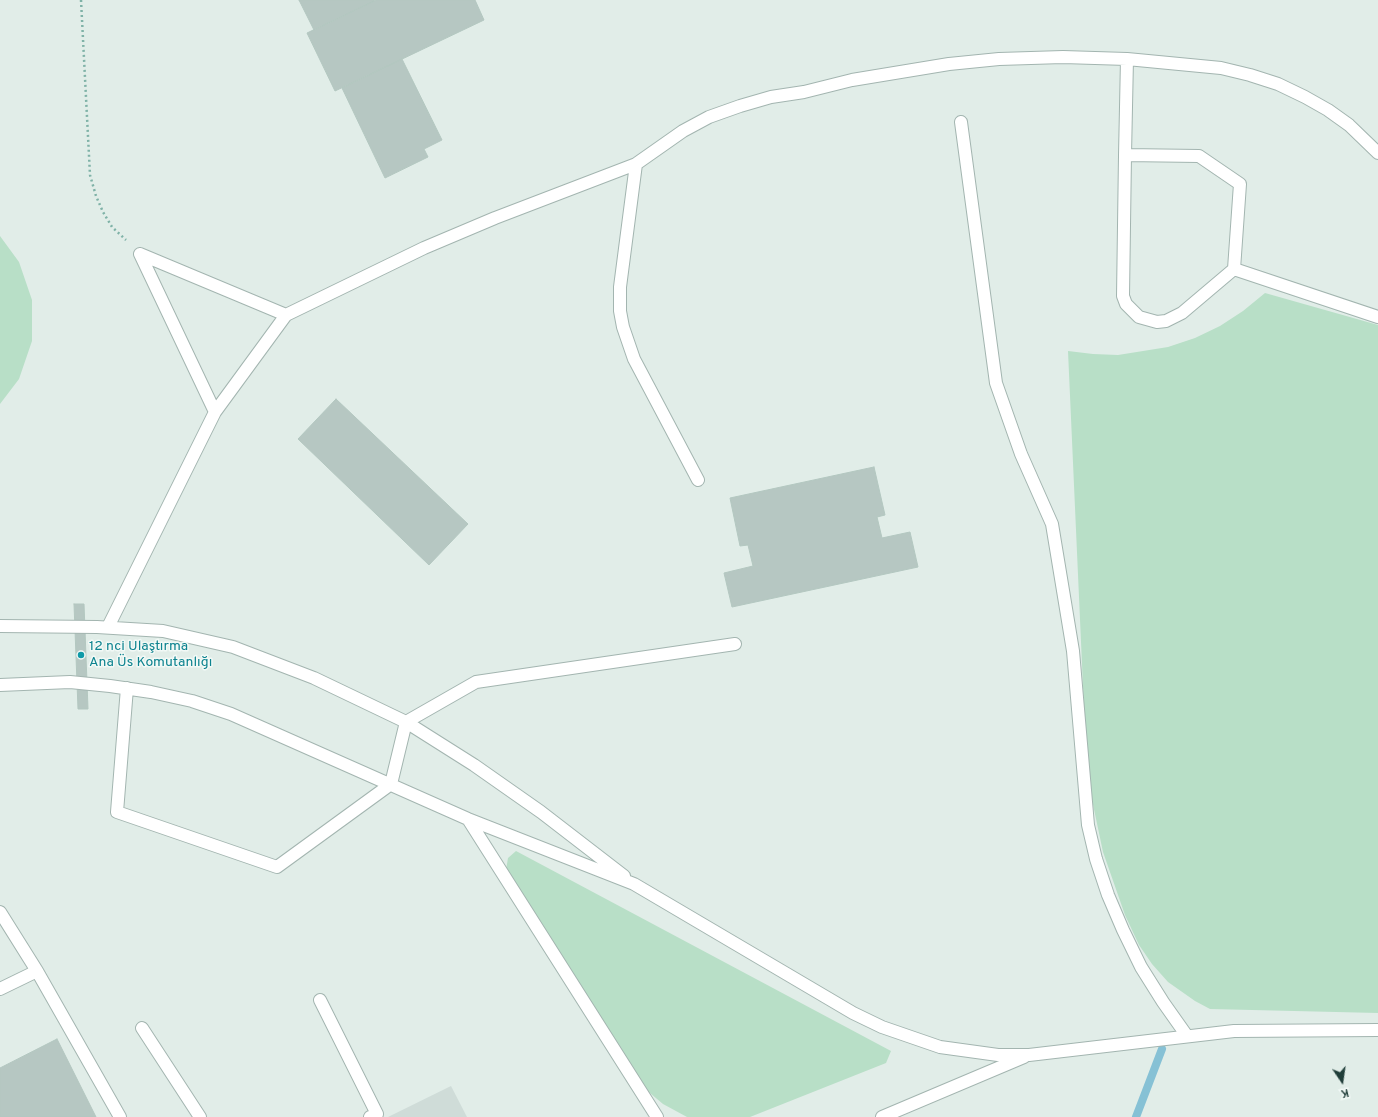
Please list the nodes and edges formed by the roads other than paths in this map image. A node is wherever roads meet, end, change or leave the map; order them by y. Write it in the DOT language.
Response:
graph roads {
  1 [pos="1127,59"];
  2 [pos="961,122"];
  3 [pos="1378,153"];
  4 [pos="1125,155"];
  5 [pos="636,164"];
  6 [pos="1234,269"];
  7 [pos="286,315"];
  8 [pos="1378,317"];
  9 [pos="215,412"];
  10 [pos="698,480"];
  11 [pos="0,626"];
  12 [pos="108,627"];
  13 [pos="735,644"];
  14 [pos="0,685"];
  15 [pos="127,688"];
  16 [pos="406,722"];
  17 [pos="391,784"];
  18 [pos="468,819"];
  19 [pos="634,884"];
  20 [pos="0,912"];
  21 [pos="37,971"];
  22 [pos="0,989"];
  23 [pos="320,1000"];
  24 [pos="142,1028"];
  25 [pos="1378,1030"];
  26 [pos="1187,1036"];
  27 [pos="1029,1055"];
  28 [pos="120,1117"];
  29 [pos="200,1117"];
  30 [pos="370,1117"];
  31 [pos="657,1117"];
  32 [pos="882,1117"];
  1 -- 3 [label="lane"];
  1 -- 4 [label="lane"];
  1 -- 5 [label="lane"];
  2 -- 26 [label="lane"];
  4 -- 6 [label="lane"];
  4 -- 6 [label="lane"];
  5 -- 7 [label="lane"];
  5 -- 10 [label="lane"];
  6 -- 8 [label="lane"];
  7 -- 9 [label="lane"];
  7 -- 9 [label="lane"];
  9 -- 12 [label="lane"];
  11 -- 12 [label="lane"];
  12 -- 16 [label="lane"];
  13 -- 16 [label="lane"];
  14 -- 15 [label="lane"];
  15 -- 17 [label="lane"];
  15 -- 17 [label="lane"];
  16 -- 17 [label="lane"];
  16 -- 19 [label="lane"];
  17 -- 18 [label="lane"];
  18 -- 19 [label="lane"];
  18 -- 31 [label="lane"];
  19 -- 27 [label="lane"];
  20 -- 21 [label="lane"];
  21 -- 22 [label="lane"];
  21 -- 28 [label="lane"];
  23 -- 30 [label="lane"];
  24 -- 29 [label="lane"];
  25 -- 26 [label="lane"];
  26 -- 27 [label="lane"];
  27 -- 32 [label="lane"];
}
